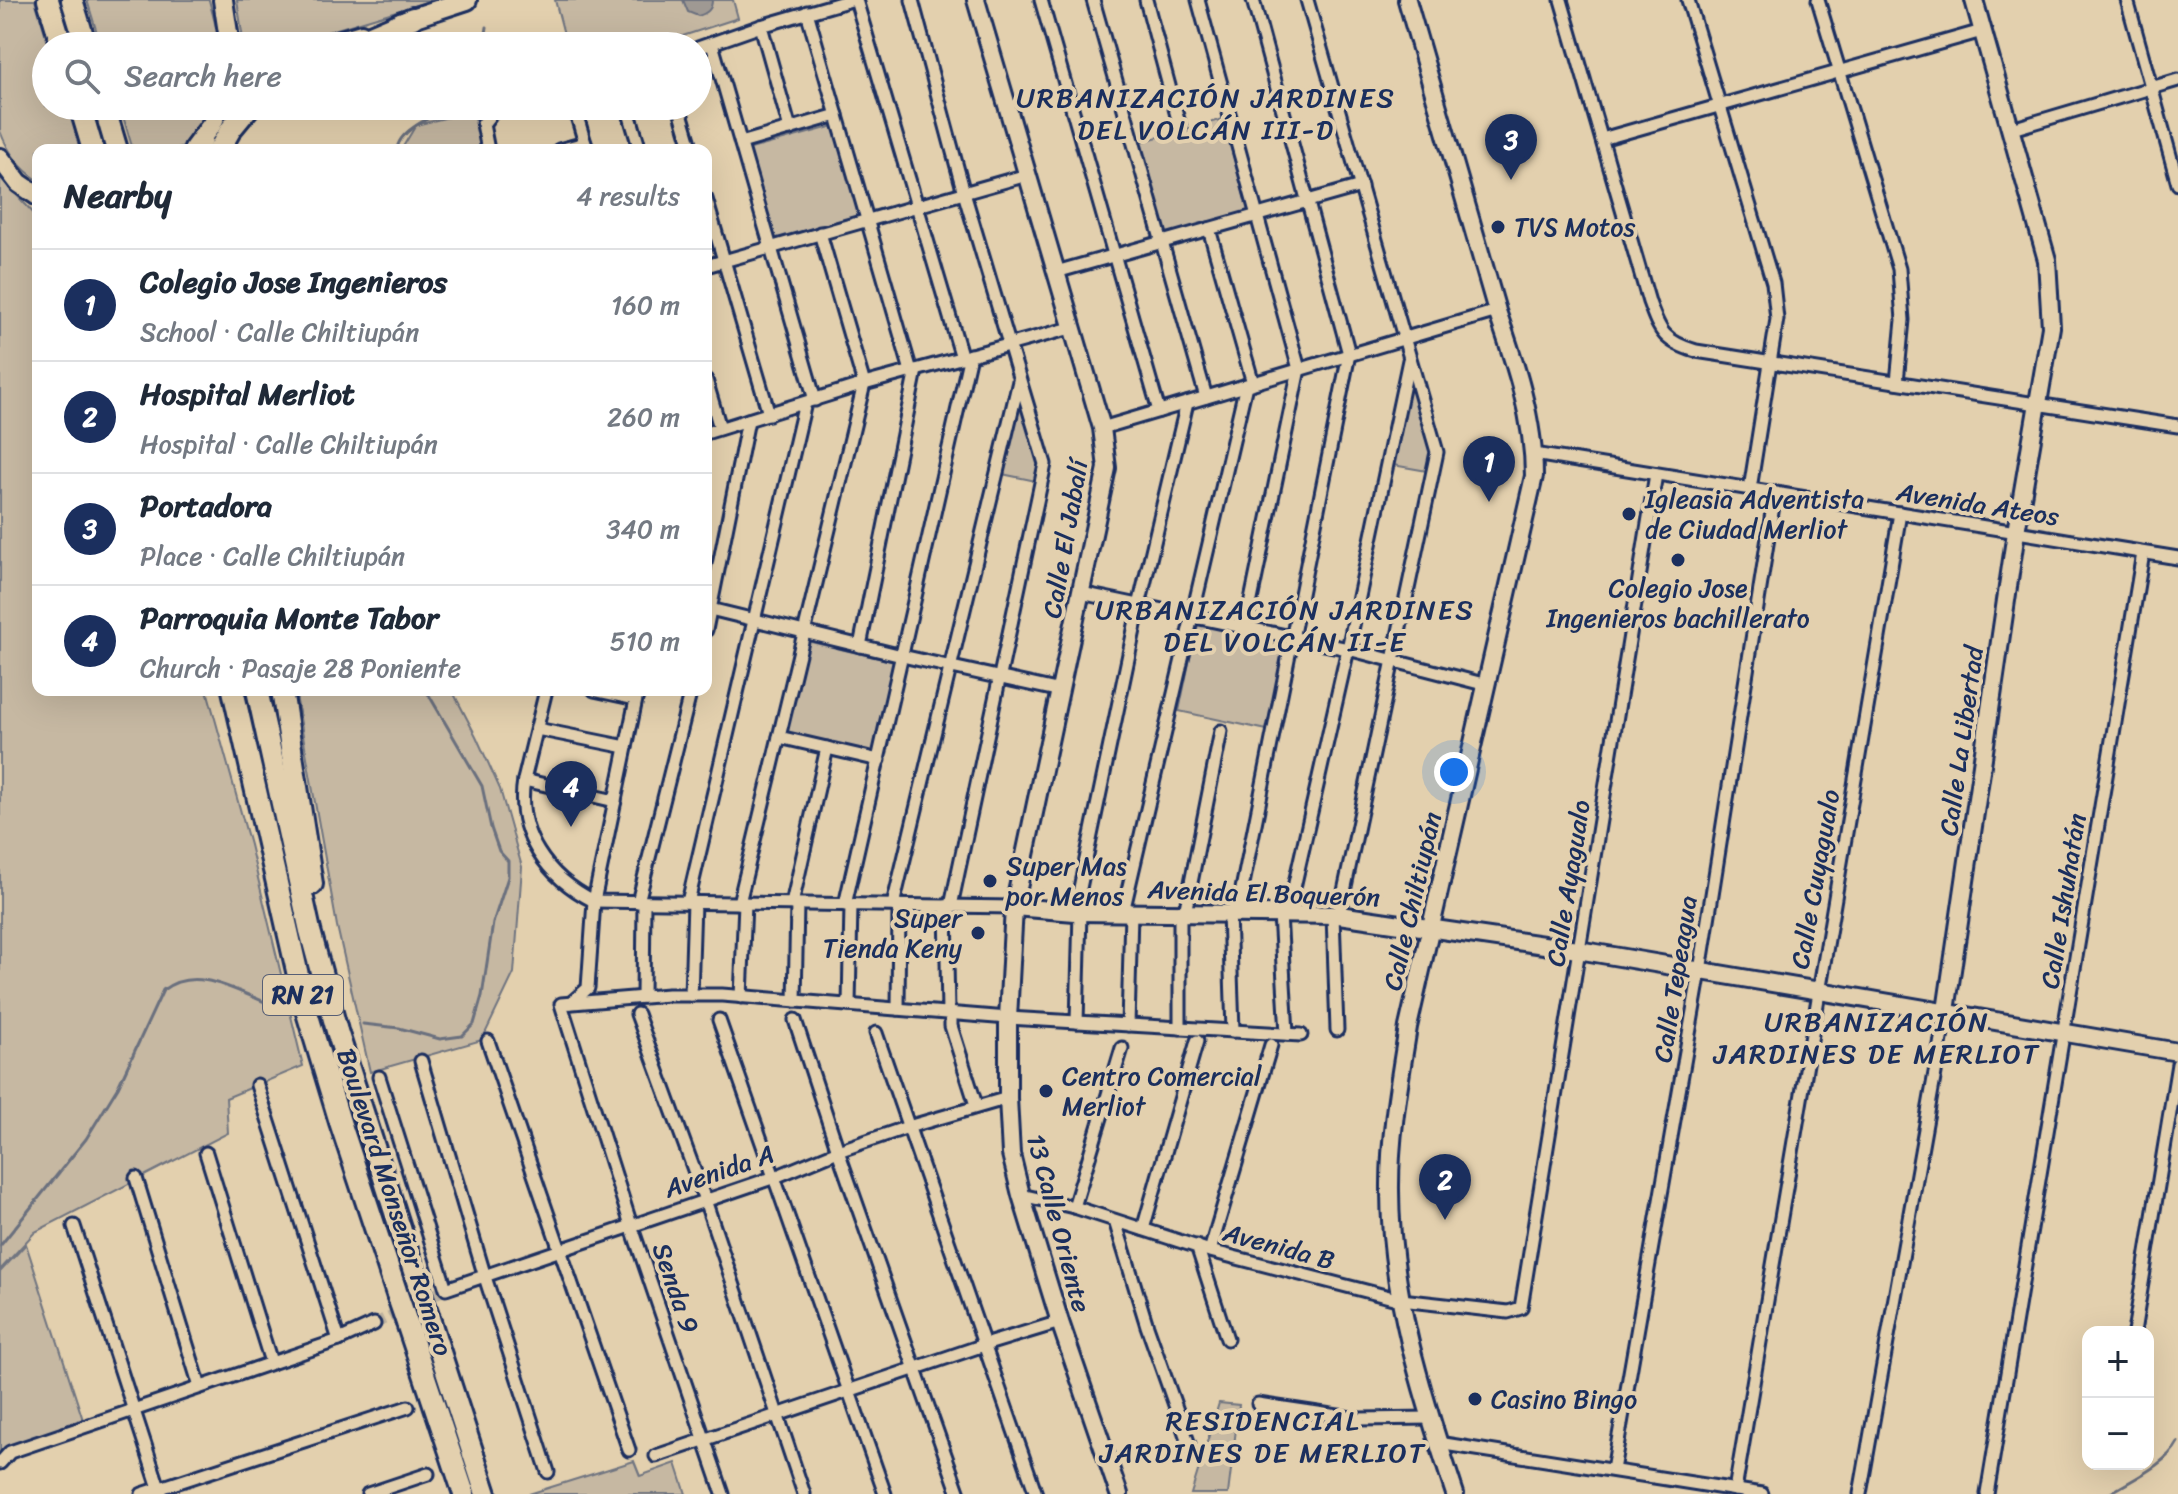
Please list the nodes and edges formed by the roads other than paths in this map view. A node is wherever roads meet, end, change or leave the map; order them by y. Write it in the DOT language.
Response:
graph roads {
  1 [pos="48,0"];
  2 [pos="72,0"];
  3 [pos="223,0"];
  4 [pos="467,0"];
  5 [pos="853,0"];
  6 [pos="912,0"];
  7 [pos="976,0"];
  8 [pos="1041,0"];
  9 [pos="1093,0"];
  10 [pos="1146,0"];
  11 [pos="1198,0"];
  12 [pos="1253,0"];
  13 [pos="1307,0"];
  14 [pos="1407,0"];
  15 [pos="1561,0"];
  16 [pos="1688,0"];
  17 [pos="1818,0"];
  18 [pos="1974,0"];
  19 [pos="2127,0"];
  20 [pos="807,12"];
  21 [pos="413,18"];
  22 [pos="761,26"];
  23 [pos="1982,31"];
  24 [pos="58,32"];
  25 [pos="82,32"];
  26 [pos="228,32"];
  27 [pos="367,32"];
  28 [pos="380,32"];
  29 [pos="712,44"];
  30 [pos="1840,72"];
  31 [pos="2178,80"];
  32 [pos="2151,88"];
  33 [pos="1720,106"];
  34 [pos="837,115"];
  35 [pos="84,120"];
  36 [pos="108,120"];
  37 [pos="214,120"];
  38 [pos="220,120"];
  39 [pos="233,120"];
  40 [pos="486,120"];
  41 [pos="578,120"];
  42 [pos="631,120"];
  43 [pos="683,120"];
  44 [pos="1180,127"];
  45 [pos="790,129"];
  46 [pos="2012,129"];
  47 [pos="1602,139"];
  48 [pos="205,143"];
  49 [pos="741,143"];
  50 [pos="91,144"];
  51 [pos="115,144"];
  52 [pos="487,144"];
  53 [pos="585,144"];
  54 [pos="638,144"];
  55 [pos="690,144"];
  56 [pos="0,158"];
  57 [pos="1027,175"];
  58 [pos="2178,184"];
  59 [pos="1361,186"];
  60 [pos="32,192"];
  61 [pos="964,193"];
  62 [pos="1307,202"];
  63 [pos="917,207"];
  64 [pos="1257,216"];
  65 [pos="712,219"];
  66 [pos="867,220"];
  67 [pos="1209,229"];
  68 [pos="820,233"];
  69 [pos="1162,242"];
  70 [pos="771,246"];
  71 [pos="1114,256"];
  72 [pos="724,260"];
  73 [pos="712,264"];
  74 [pos="1056,272"];
  75 [pos="1497,311"];
  76 [pos="1071,328"];
  77 [pos="1405,338"];
  78 [pos="1010,345"];
  79 [pos="1349,354"];
  80 [pos="966,357"];
  81 [pos="1410,357"];
  82 [pos="1772,363"];
  83 [pos="1299,369"];
  84 [pos="913,371"];
  85 [pos="1020,379"];
  86 [pos="1897,382"];
  87 [pos="864,384"];
  88 [pos="1250,384"];
  89 [pos="1206,397"];
  90 [pos="712,401"];
  91 [pos="810,401"];
  92 [pos="1187,403"];
  93 [pos="2038,403"];
  94 [pos="1159,411"];
  95 [pos="769,414"];
  96 [pos="748,420"];
  97 [pos="2178,426"];
  98 [pos="720,428"];
  99 [pos="1102,428"];
  100 [pos="712,431"];
  101 [pos="1534,454"];
  102 [pos="1656,474"];
  103 [pos="1750,489"];
  104 [pos="1775,493"];
  105 [pos="1900,513"];
  106 [pos="2016,532"];
  107 [pos="2143,553"];
  108 [pos="2178,558"];
  109 [pos="1081,593"];
  110 [pos="712,594"];
  111 [pos="1139,606"];
  112 [pos="712,609"];
  113 [pos="1192,618"];
  114 [pos="754,620"];
  115 [pos="1245,629"];
  116 [pos="804,633"];
  117 [pos="1294,639"];
  118 [pos="860,646"];
  119 [pos="1348,649"];
  120 [pos="902,656"];
  121 [pos="1392,660"];
  122 [pos="950,667"];
  123 [pos="1000,678"];
  124 [pos="1487,685"];
  125 [pos="1061,691"];
  126 [pos="224,696"];
  127 [pos="234,696"];
  128 [pos="258,696"];
  129 [pos="283,696"];
  130 [pos="545,696"];
  131 [pos="637,696"];
  132 [pos="690,696"];
  133 [pos="537,729"];
  134 [pos="1221,731"];
  135 [pos="779,737"];
  136 [pos="626,747"];
  137 [pos="827,748"];
  138 [pos="879,760"];
  139 [pos="524,780"];
  140 [pos="615,801"];
  141 [pos="594,901"];
  142 [pos="641,902"];
  143 [pos="691,902"];
  144 [pos="742,903"];
  145 [pos="795,904"];
  146 [pos="848,905"];
  147 [pos="896,905"];
  148 [pos="949,906"];
  149 [pos="1014,907"];
  150 [pos="1077,912"];
  151 [pos="1127,912"];
  152 [pos="1182,913"];
  153 [pos="1233,914"];
  154 [pos="1284,914"];
  155 [pos="1336,915"];
  156 [pos="285,923"];
  157 [pos="1430,926"];
  158 [pos="1578,950"];
  159 [pos="1700,971"];
  160 [pos="1818,990"];
  161 [pos="691,995"];
  162 [pos="643,997"];
  163 [pos="741,997"];
  164 [pos="795,1001"];
  165 [pos="566,1004"];
  166 [pos="849,1005"];
  167 [pos="331,1006"];
  168 [pos="898,1009"];
  169 [pos="1946,1011"];
  170 [pos="949,1013"];
  171 [pos="637,1014"];
  172 [pos="1008,1018"];
  173 [pos="719,1020"];
  174 [pos="795,1020"];
  175 [pos="1077,1022"];
  176 [pos="1128,1025"];
  177 [pos="1180,1028"];
  178 [pos="1337,1030"];
  179 [pos="1233,1031"];
  180 [pos="2063,1031"];
  181 [pos="876,1033"];
  182 [pos="1287,1034"];
  183 [pos="1301,1035"];
  184 [pos="488,1041"];
  185 [pos="1197,1041"];
  186 [pos="1271,1045"];
  187 [pos="1122,1048"];
  188 [pos="2178,1052"];
  189 [pos="421,1061"];
  190 [pos="2178,1064"];
  191 [pos="379,1077"];
  192 [pos="257,1085"];
  193 [pos="1008,1098"];
  194 [pos="976,1105"];
  195 [pos="908,1127"];
  196 [pos="838,1151"];
  197 [pos="206,1153"];
  198 [pos="775,1177"];
  199 [pos="136,1178"];
  200 [pos="1021,1195"];
  201 [pos="705,1200"];
  202 [pos="1074,1207"];
  203 [pos="1115,1221"];
  204 [pos="631,1225"];
  205 [pos="74,1226"];
  206 [pos="1143,1229"];
  207 [pos="1197,1246"];
  208 [pos="561,1249"];
  209 [pos="1210,1251"];
  210 [pos="485,1277"];
  211 [pos="1401,1300"];
  212 [pos="1525,1300"];
  213 [pos="1060,1322"];
  214 [pos="374,1324"];
  215 [pos="2135,1326"];
  216 [pos="1227,1339"];
  217 [pos="339,1340"];
  218 [pos="984,1345"];
  219 [pos="271,1362"];
  220 [pos="917,1369"];
  221 [pos="200,1387"];
  222 [pos="849,1392"];
  223 [pos="1258,1404"];
  224 [pos="408,1407"];
  225 [pos="134,1410"];
  226 [pos="777,1416"];
  227 [pos="1431,1418"];
  228 [pos="704,1440"];
  229 [pos="1438,1443"];
  230 [pos="629,1450"];
  231 [pos="656,1456"];
  232 [pos="1193,1456"];
  233 [pos="0,1463"];
  234 [pos="1613,1470"];
  235 [pos="548,1472"];
  236 [pos="428,1474"];
  237 [pos="1735,1490"];
  238 [pos="160,1491"];
  239 [pos="142,1494"];
  240 [pos="368,1494"];
  241 [pos="464,1494"];
  242 [pos="486,1494"];
  243 [pos="723,1494"];
  244 [pos="804,1494"];
  245 [pos="885,1494"];
  246 [pos="959,1494"];
  247 [pos="1036,1494"];
  248 [pos="1119,1494"];
  249 [pos="1455,1494"];
  250 [pos="1762,1494"];
  251 [pos="1860,1494"];
  252 [pos="1987,1494"];
  1 -- 24 [label="highway"];
  2 -- 25 [label="highway"];
  3 -- 26 [label="main road"];
  4 -- 21 [label="main road"];
  5 -- 20 [label="street"];
  5 -- 63 [label="street"];
  6 -- 61 [label="street"];
  7 -- 57 [label="main road, Calle El Jabalí"];
  8 -- 71 [label="street"];
  9 -- 69 [label="street"];
  10 -- 44 [label="street"];
  11 -- 64 [label="street"];
  12 -- 62 [label="street"];
  13 -- 59 [label="street"];
  14 -- 75 [label="main road, Calle Chiltiupán"];
  15 -- 47 [label="street"];
  16 -- 33 [label="street"];
  17 -- 30 [label="street"];
  18 -- 23 [label="main road, Calle La Libertad"];
  19 -- 32 [label="street"];
  20 -- 22 [label="street"];
  20 -- 34 [label="street"];
  21 -- 27 [label="main road"];
  21 -- 28 [label="highway"];
  22 -- 29 [label="street"];
  22 -- 45 [label="street"];
  23 -- 30 [label="street"];
  23 -- 46 [label="main road, Calle La Libertad"];
  29 -- 49 [label="street"];
  30 -- 33 [label="street"];
  30 -- 86 [label="street"];
  31 -- 32 [label="street"];
  32 -- 46 [label="street"];
  32 -- 58 [label="street"];
  33 -- 47 [label="street"];
  33 -- 82 [label="street"];
  34 -- 45 [label="street"];
  34 -- 66 [label="street"];
  35 -- 50 [label="highway"];
  36 -- 51 [label="highway"];
  37 -- 48 [label="main road"];
  38 -- 48 [label="main road"];
  39 -- 48 [label="highway"];
  40 -- 52 [label="street"];
  41 -- 53 [label="street"];
  42 -- 54 [label="street"];
  43 -- 55 [label="street"];
  45 -- 49 [label="street"];
  46 -- 93 [label="main road, Calle La Libertad"];
  47 -- 82 [label="street"];
  49 -- 70 [label="street"];
  56 -- 60 [label="main road"];
  57 -- 61 [label="street"];
  57 -- 74 [label="main road, Calle El Jabalí"];
  59 -- 62 [label="street"];
  59 -- 77 [label="street"];
  61 -- 63 [label="street"];
  61 -- 78 [label="street"];
  62 -- 64 [label="street"];
  62 -- 79 [label="street"];
  63 -- 66 [label="street"];
  63 -- 80 [label="street"];
  64 -- 67 [label="street"];
  64 -- 83 [label="street"];
  65 -- 72 [label="street"];
  66 -- 68 [label="street"];
  66 -- 84 [label="street"];
  67 -- 69 [label="street"];
  67 -- 88 [label="street"];
  68 -- 70 [label="street"];
  68 -- 87 [label="street"];
  69 -- 71 [label="street"];
  69 -- 89 [label="street"];
  70 -- 72 [label="street"];
  70 -- 91 [label="street"];
  71 -- 74 [label="street"];
  71 -- 94 [label="street"];
  72 -- 73 [label="street"];
  72 -- 95 [label="street"];
  74 -- 76 [label="main road, Calle El Jabalí"];
  75 -- 77 [label="street"];
  75 -- 101 [label="main road, Calle Chiltiupán"];
  76 -- 78 [label="street"];
  76 -- 99 [label="main road, Calle El Jabalí"];
  77 -- 79 [label="street"];
  77 -- 81 [label="street"];
  78 -- 80 [label="street"];
  78 -- 85 [label="street"];
  79 -- 83 [label="street"];
  79 -- 117 [label="street"];
  80 -- 84 [label="street"];
  80 -- 120 [label="street"];
  81 -- 119 [label="street"];
  81 -- 121 [label="street"];
  82 -- 86 [label="street"];
  82 -- 103 [label="street"];
  83 -- 88 [label="street"];
  83 -- 115 [label="street"];
  84 -- 87 [label="street"];
  84 -- 118 [label="street"];
  85 -- 122 [label="street"];
  85 -- 123 [label="street"];
  86 -- 93 [label="street"];
  87 -- 91 [label="street"];
  87 -- 116 [label="street"];
  88 -- 89 [label="street"];
  88 -- 113 [label="street"];
  89 -- 92 [label="street"];
  90 -- 98 [label="street"];
  91 -- 95 [label="street"];
  91 -- 114 [label="street"];
  92 -- 94 [label="street"];
  92 -- 111 [label="street"];
  93 -- 97 [label="street"];
  93 -- 106 [label="main road, Calle La Libertad"];
  94 -- 99 [label="street"];
  95 -- 96 [label="street"];
  96 -- 98 [label="street"];
  96 -- 110 [label="street"];
  98 -- 100 [label="street"];
  99 -- 109 [label="main road, Calle El Jabalí"];
  101 -- 102 [label="street, Avenida Ateos"];
  101 -- 124 [label="main road, Calle Chiltiupán"];
  102 -- 103 [label="street, Avenida Ateos"];
  102 -- 158 [label="street, Calle Ayagualo"];
  103 -- 104 [label="street, Avenida Ateos"];
  104 -- 105 [label="street, Avenida Ateos"];
  104 -- 159 [label="street, Calle Tepeagua"];
  105 -- 106 [label="street, Avenida Ateos"];
  105 -- 160 [label="street, Calle Cuyagualo"];
  106 -- 107 [label="street, Avenida Ateos"];
  106 -- 169 [label="main road, Calle La Libertad"];
  107 -- 108 [label="street, Avenida Ateos"];
  107 -- 180 [label="street, Calle Ishuhatán"];
  109 -- 111 [label="street"];
  109 -- 125 [label="main road, Calle El Jabalí"];
  111 -- 113 [label="street"];
  111 -- 150 [label="street"];
  112 -- 114 [label="street"];
  113 -- 115 [label="street"];
  113 -- 151 [label="street"];
  114 -- 116 [label="street"];
  114 -- 143 [label="street"];
  115 -- 117 [label="street"];
  116 -- 118 [label="street"];
  116 -- 135 [label="street"];
  117 -- 119 [label="street"];
  117 -- 153 [label="street"];
  118 -- 120 [label="street"];
  119 -- 121 [label="street"];
  119 -- 154 [label="street"];
  120 -- 122 [label="street"];
  120 -- 138 [label="street"];
  121 -- 124 [label="street"];
  121 -- 155 [label="street"];
  122 -- 123 [label="street"];
  122 -- 147 [label="street"];
  123 -- 125 [label="street"];
  123 -- 148 [label="street"];
  124 -- 157 [label="main road, Calle Chiltiupán"];
  125 -- 149 [label="main road, Calle El Jabalí"];
  126 -- 156 [label="highway"];
  127 -- 156 [label="highway, Boulevard Monseñor Romero / RN 21"];
  128 -- 167 [label="highway, Boulevard Monseñor Romero / RN 21"];
  129 -- 167 [label="highway"];
  130 -- 133 [label="street"];
  131 -- 136 [label="street"];
  132 -- 142 [label="street"];
  133 -- 136 [label="street"];
  133 -- 139 [label="street"];
  134 -- 152 [label="street"];
  135 -- 137 [label="street"];
  135 -- 144 [label="street"];
  136 -- 140 [label="street"];
  137 -- 138 [label="street"];
  137 -- 145 [label="street"];
  138 -- 146 [label="street"];
  139 -- 140 [label="street"];
  139 -- 141 [label="street"];
  140 -- 141 [label="street"];
  141 -- 142 [label="street, Avenida El Boquerón"];
  141 -- 165 [label="street"];
  142 -- 143 [label="street, Avenida El Boquerón"];
  142 -- 162 [label="street"];
  143 -- 144 [label="street, Avenida El Boquerón"];
  143 -- 161 [label="street"];
  144 -- 145 [label="street, Avenida El Boquerón"];
  144 -- 163 [label="street"];
  145 -- 146 [label="street, Avenida El Boquerón"];
  145 -- 164 [label="street"];
  146 -- 147 [label="street, Avenida El Boquerón"];
  146 -- 166 [label="street"];
  147 -- 148 [label="street, Avenida El Boquerón"];
  147 -- 168 [label="street"];
  148 -- 149 [label="street, Avenida El Boquerón"];
  148 -- 170 [label="street"];
  149 -- 150 [label="main road, Avenida El Boquerón"];
  149 -- 172 [label="main road, 13 Calle Oriente"];
  150 -- 151 [label="main road, Avenida El Boquerón"];
  150 -- 175 [label="street"];
  151 -- 152 [label="main road, Avenida El Boquerón"];
  151 -- 176 [label="street"];
  152 -- 153 [label="main road, Avenida El Boquerón"];
  152 -- 177 [label="street"];
  153 -- 154 [label="main road, Avenida El Boquerón"];
  153 -- 179 [label="street"];
  154 -- 155 [label="main road, Avenida El Boquerón"];
  154 -- 182 [label="street"];
  155 -- 157 [label="main road, Avenida El Boquerón"];
  155 -- 178 [label="street"];
  156 -- 241 [label="highway, Boulevard Monseñor Romero / RN 21, bridge"];
  157 -- 158 [label="main road, Avenida El Boquerón"];
  157 -- 211 [label="main road, Calle Chiltiupán"];
  158 -- 159 [label="main road, Avenida El Boquerón"];
  158 -- 212 [label="street, Calle Ayagualo"];
  159 -- 160 [label="main road, Avenida El Boquerón"];
  159 -- 234 [label="street, Calle Tepeagua"];
  160 -- 169 [label="main road, Avenida El Boquerón"];
  160 -- 237 [label="street, Calle Cuyagualo"];
  161 -- 162 [label="street"];
  161 -- 163 [label="street"];
  162 -- 165 [label="street"];
  163 -- 164 [label="street"];
  164 -- 166 [label="street"];
  165 -- 204 [label="street, Senda 9"];
  166 -- 168 [label="street"];
  167 -- 242 [label="highway, Boulevard Monseñor Romero / RN 21, bridge"];
  168 -- 170 [label="street"];
  169 -- 180 [label="main road, Avenida El Boquerón"];
  169 -- 251 [label="street, Calle La Libertad"];
  170 -- 172 [label="street"];
  170 -- 194 [label="street"];
  171 -- 201 [label="street"];
  172 -- 175 [label="street"];
  172 -- 193 [label="main road, 13 Calle Oriente"];
  173 -- 198 [label="street"];
  174 -- 196 [label="street"];
  175 -- 176 [label="street"];
  176 -- 177 [label="street"];
  177 -- 179 [label="street"];
  179 -- 182 [label="street"];
  180 -- 188 [label="main road, Avenida El Boquerón"];
  180 -- 252 [label="street, Calle Ishuhatán"];
  181 -- 195 [label="street"];
  182 -- 183 [label="street"];
  184 -- 208 [label="street"];
  185 -- 206 [label="street"];
  186 -- 209 [label="street"];
  187 -- 202 [label="street"];
  189 -- 210 [label="street"];
  190 -- 215 [label="street"];
  191 -- 210 [label="street, Avenida A"];
  192 -- 217 [label="street"];
  193 -- 194 [label="street, Avenida A"];
  193 -- 200 [label="main road, 13 Calle Oriente"];
  194 -- 195 [label="street, Avenida A"];
  195 -- 196 [label="street, Avenida A"];
  195 -- 218 [label="street"];
  196 -- 198 [label="street, Avenida A"];
  196 -- 220 [label="street"];
  197 -- 219 [label="street"];
  198 -- 201 [label="street, Avenida A"];
  198 -- 222 [label="street"];
  199 -- 221 [label="street"];
  200 -- 202 [label="street, Avenida B"];
  200 -- 213 [label="main road, 13 Calle Oriente"];
  201 -- 204 [label="street, Avenida A"];
  201 -- 226 [label="street"];
  202 -- 203 [label="street, Avenida B"];
  203 -- 206 [label="street, Avenida B"];
  203 -- 232 [label="street"];
  204 -- 208 [label="street, Avenida A"];
  204 -- 228 [label="street, Senda 9"];
  205 -- 225 [label="street"];
  206 -- 207 [label="street, Avenida B"];
  207 -- 209 [label="street, Avenida B"];
  207 -- 216 [label="street"];
  208 -- 210 [label="street, Avenida A"];
  208 -- 230 [label="street"];
  209 -- 211 [label="street, Avenida B"];
  210 -- 235 [label="street"];
  211 -- 212 [label="street, Avenida B"];
  211 -- 227 [label="main road, Calle Chiltiupán"];
  213 -- 218 [label="street"];
  213 -- 248 [label="main road, 13 Calle Oriente"];
  214 -- 217 [label="street"];
  217 -- 219 [label="street"];
  218 -- 220 [label="street"];
  218 -- 247 [label="street"];
  219 -- 221 [label="street"];
  220 -- 222 [label="street"];
  220 -- 246 [label="street"];
  221 -- 225 [label="street"];
  222 -- 226 [label="street"];
  222 -- 245 [label="street"];
  223 -- 227 [label="street"];
  224 -- 238 [label="street"];
  225 -- 233 [label="street"];
  225 -- 238 [label="street"];
  226 -- 228 [label="street"];
  226 -- 244 [label="street"];
  227 -- 229 [label="main road, Calle Chiltiupán"];
  228 -- 231 [label="street"];
  228 -- 243 [label="street, Senda 9"];
  229 -- 234 [label="street"];
  229 -- 249 [label="main road, Calle Chiltiupán"];
  234 -- 237 [label="street"];
  236 -- 240 [label="street"];
  237 -- 250 [label="street"];
  238 -- 239 [label="street"];
}
